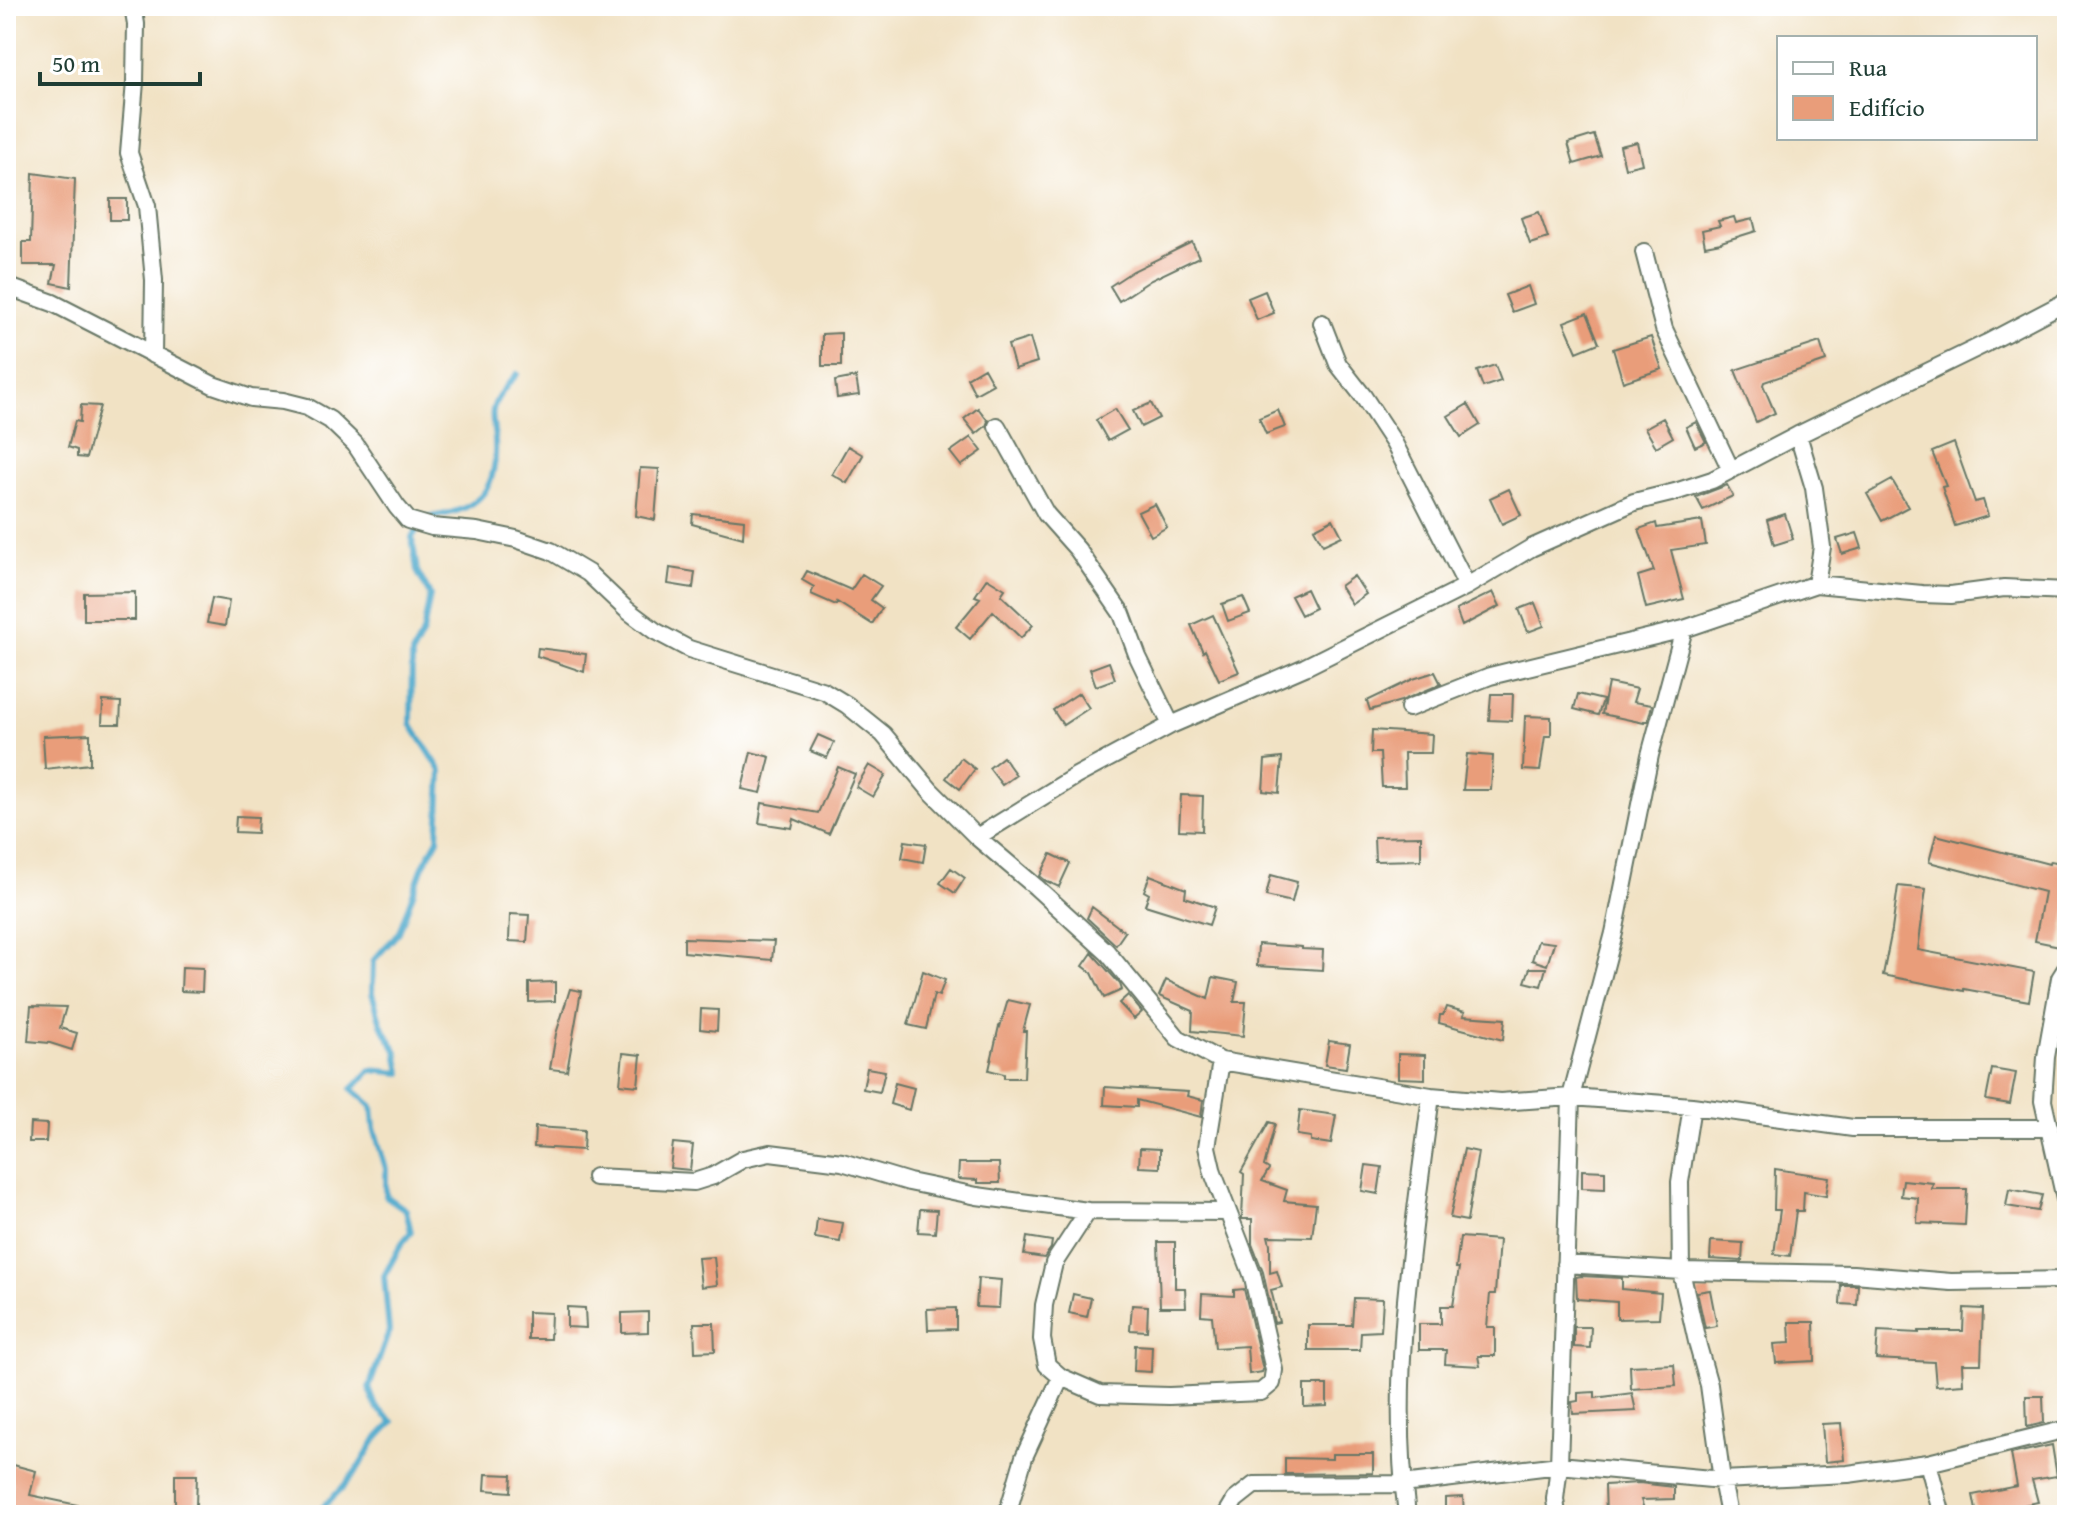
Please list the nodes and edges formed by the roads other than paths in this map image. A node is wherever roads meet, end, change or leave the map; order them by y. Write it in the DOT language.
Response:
graph roads {
  1 [pos="133,6"];
  2 [pos="1644,252"];
  3 [pos="6,286"];
  4 [pos="2067,301"];
  5 [pos="1322,323"];
  6 [pos="153,355"];
  7 [pos="997,426"];
  8 [pos="1798,435"];
  9 [pos="1731,470"];
  10 [pos="1816,584"];
  11 [pos="1467,586"];
  12 [pos="2067,591"];
  13 [pos="1684,629"];
  14 [pos="1409,708"];
  15 [pos="1171,725"];
  16 [pos="977,837"];
  17 [pos="2067,967"];
  18 [pos="1221,1061"];
  19 [pos="1431,1096"];
  20 [pos="1571,1097"];
  21 [pos="1692,1106"];
  22 [pos="2050,1128"];
  23 [pos="595,1177"];
  24 [pos="2067,1208"];
  25 [pos="1088,1211"];
  26 [pos="1228,1212"];
  27 [pos="1565,1264"];
  28 [pos="1681,1271"];
  29 [pos="2067,1280"];
  30 [pos="1061,1377"];
  31 [pos="2067,1429"];
  32 [pos="1928,1463"];
  33 [pos="1559,1465"];
  34 [pos="1722,1480"];
  35 [pos="1403,1484"];
  36 [pos="1004,1515"];
  37 [pos="1226,1515"];
  38 [pos="1407,1515"];
  39 [pos="1557,1515"];
  40 [pos="1729,1515"];
  41 [pos="1942,1515"];
  1 -- 6 [label="street"];
  2 -- 9 [label="street"];
  3 -- 6 [label="street"];
  4 -- 8 [label="street"];
  5 -- 11 [label="street"];
  6 -- 16 [label="street"];
  7 -- 15 [label="street"];
  8 -- 9 [label="street"];
  8 -- 10 [label="street"];
  9 -- 11 [label="street"];
  10 -- 12 [label="street"];
  10 -- 13 [label="street"];
  11 -- 15 [label="street"];
  13 -- 14 [label="street"];
  13 -- 20 [label="street"];
  15 -- 16 [label="street"];
  16 -- 18 [label="street"];
  17 -- 22 [label="street"];
  18 -- 19 [label="street"];
  18 -- 26 [label="street"];
  19 -- 20 [label="street"];
  19 -- 35 [label="street"];
  20 -- 21 [label="street"];
  20 -- 27 [label="street"];
  21 -- 22 [label="street"];
  21 -- 28 [label="street"];
  22 -- 24 [label="street"];
  23 -- 25 [label="street"];
  25 -- 26 [label="street"];
  25 -- 30 [label="street"];
  26 -- 30 [label="street"];
  27 -- 28 [label="street"];
  27 -- 33 [label="street"];
  28 -- 29 [label="street"];
  28 -- 34 [label="street"];
  30 -- 36 [label="street"];
  31 -- 32 [label="street"];
  32 -- 34 [label="street"];
  32 -- 41 [label="street"];
  33 -- 34 [label="street"];
  33 -- 35 [label="street"];
  33 -- 39 [label="street"];
  34 -- 40 [label="street"];
  35 -- 37 [label="street"];
  35 -- 38 [label="street"];
}
